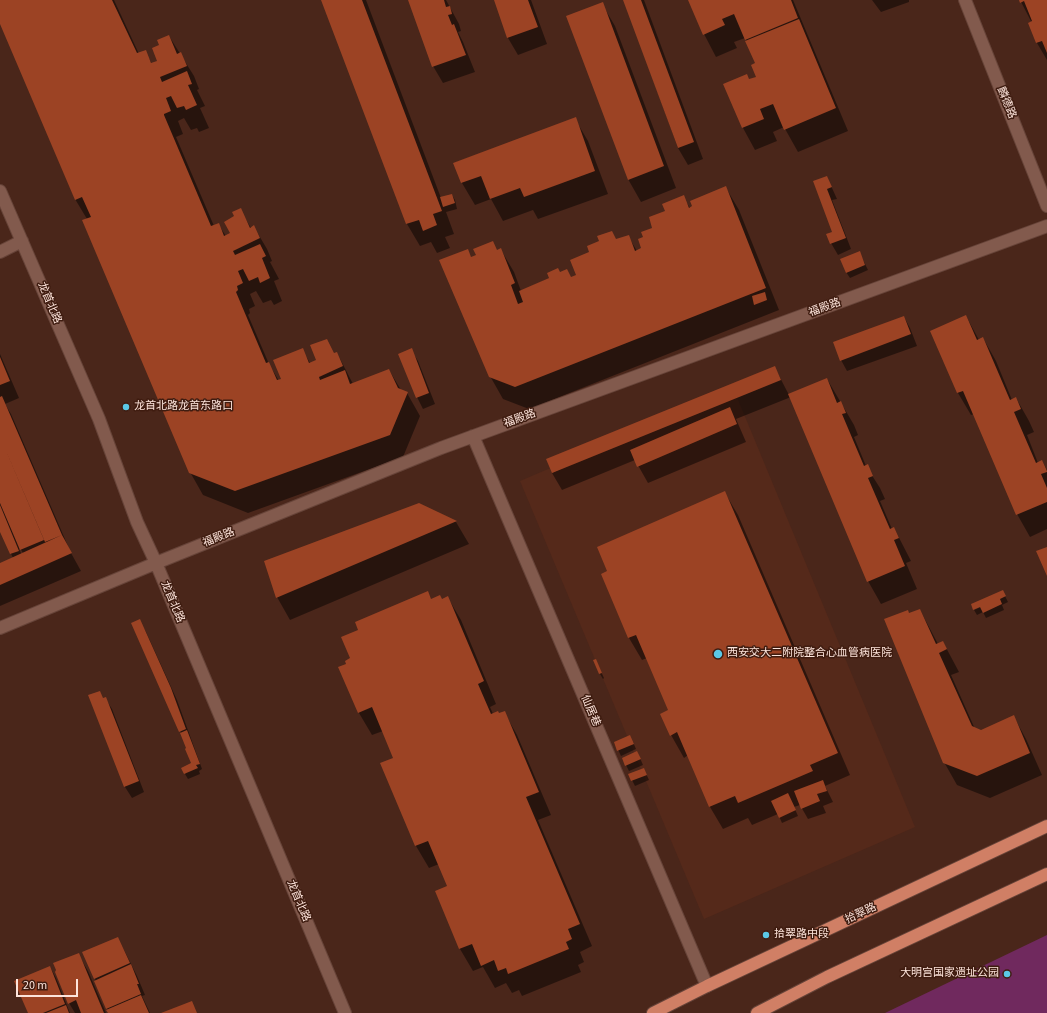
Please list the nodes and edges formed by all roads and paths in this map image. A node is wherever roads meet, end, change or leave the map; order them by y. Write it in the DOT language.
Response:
graph roads {
  1 [pos="965,0"];
  2 [pos="0,191"];
  3 [pos="1047,206"];
  4 [pos="1047,226"];
  5 [pos="22,241"];
  6 [pos="0,252"];
  7 [pos="473,436"];
  8 [pos="156,563"];
  9 [pos="0,628"];
  10 [pos="1047,826"];
  11 [pos="1047,874"];
  12 [pos="707,986"];
  13 [pos="345,1013"];
  14 [pos="653,1013"];
  15 [pos="756,1013"];
  1 -- 3 [label="street, 麟德路"];
  2 -- 5 [label="street, 龙首北路"];
  4 -- 7 [label="street, 福殿路"];
  5 -- 6 [label="street"];
  5 -- 8 [label="street, 龙首北路"];
  7 -- 8 [label="street, 福殿路"];
  7 -- 12 [label="street, 仙居巷"];
  8 -- 9 [label="street, 福殿路"];
  8 -- 13 [label="street, 龙首北路"];
  10 -- 12 [label="main road, 拾翠路"];
  11 -- 15 [label="main road"];
  12 -- 14 [label="main road, 拾翠路"];
}
